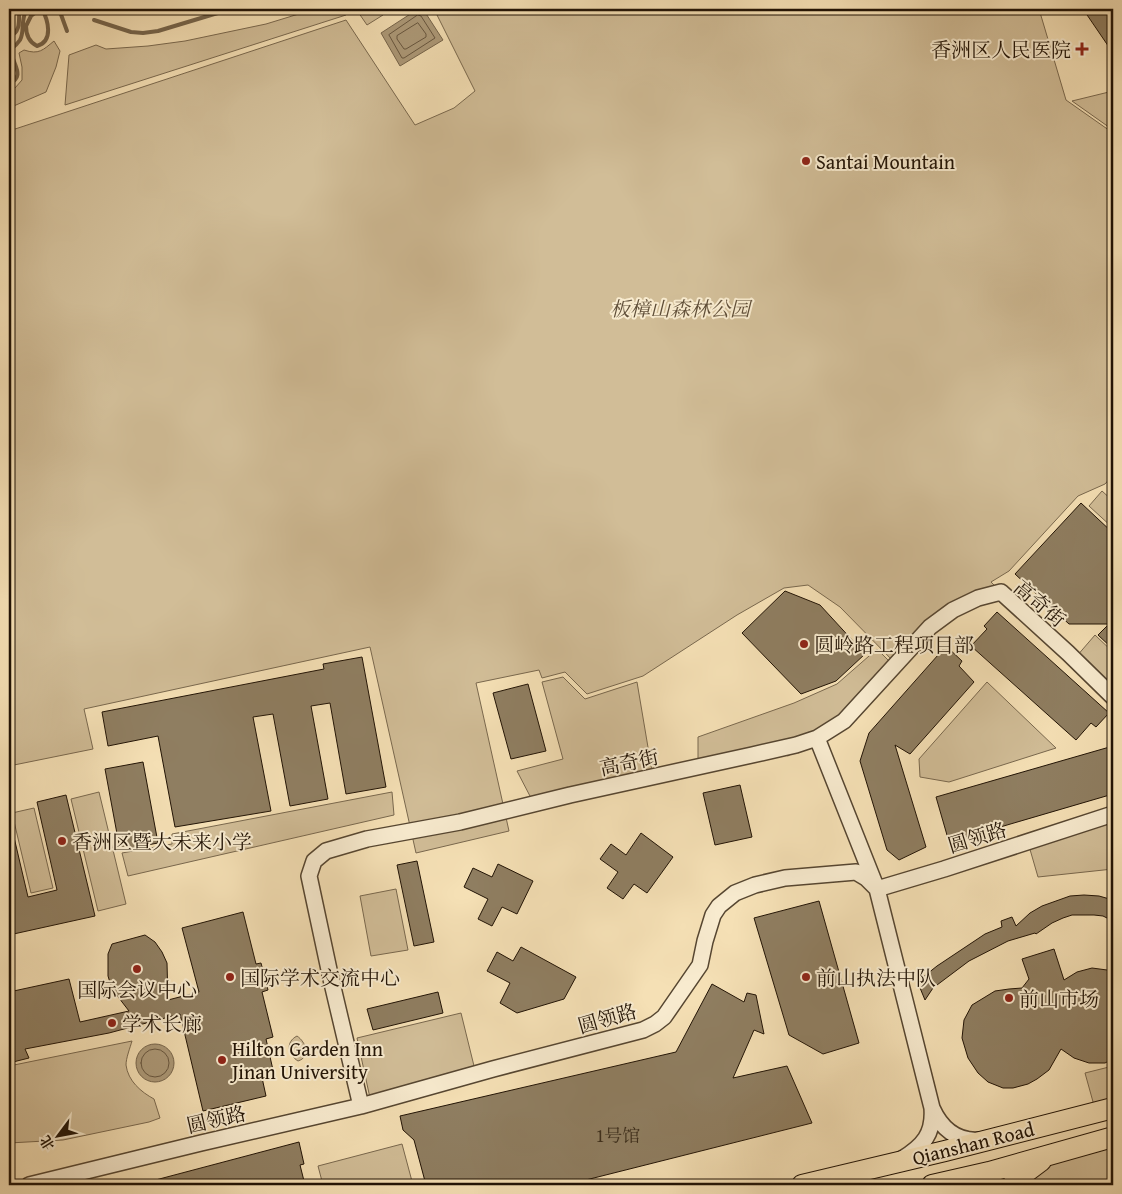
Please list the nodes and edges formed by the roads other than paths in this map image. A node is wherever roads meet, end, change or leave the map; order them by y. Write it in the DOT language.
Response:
graph roads {
  1 [pos="1113,697"];
  2 [pos="817,738"];
  3 [pos="1113,814"];
  4 [pos="877,889"];
  5 [pos="361,1106"];
  6 [pos="932,1108"];
  7 [pos="1113,1108"];
  8 [pos="1113,1137"];
  9 [pos="979,1141"];
  10 [pos="1050,1154"];
  11 [pos="893,1163"];
  12 [pos="981,1179"];
  13 [pos="29,1185"];
  14 [pos="802,1185"];
  15 [pos="932,1185"];
  16 [pos="1012,1185"];
  1 -- 2 [label="lane, 高奇街"];
  2 -- 4 [label="lane"];
  2 -- 5 [label="lane, 高奇街"];
  3 -- 4 [label="lane, 圆领路"];
  4 -- 5 [label="lane, 圆领路"];
  4 -- 6 [label="lane"];
  5 -- 13 [label="lane, 圆领路"];
  6 -- 9 [label="lane"];
  6 -- 11 [label="lane"];
  7 -- 9 [label="main road, Qianshan Road"];
  8 -- 10 [label="main road, Qianshan Road"];
  9 -- 11 [label="main road, Qianshan Road"];
  9 -- 12 [label="main road"];
  10 -- 12 [label="main road, Qianshan Road"];
  10 -- 16 [label="main road"];
  11 -- 14 [label="main road, Qianshan Road"];
  12 -- 15 [label="main road, Qianshan Road"];
}
